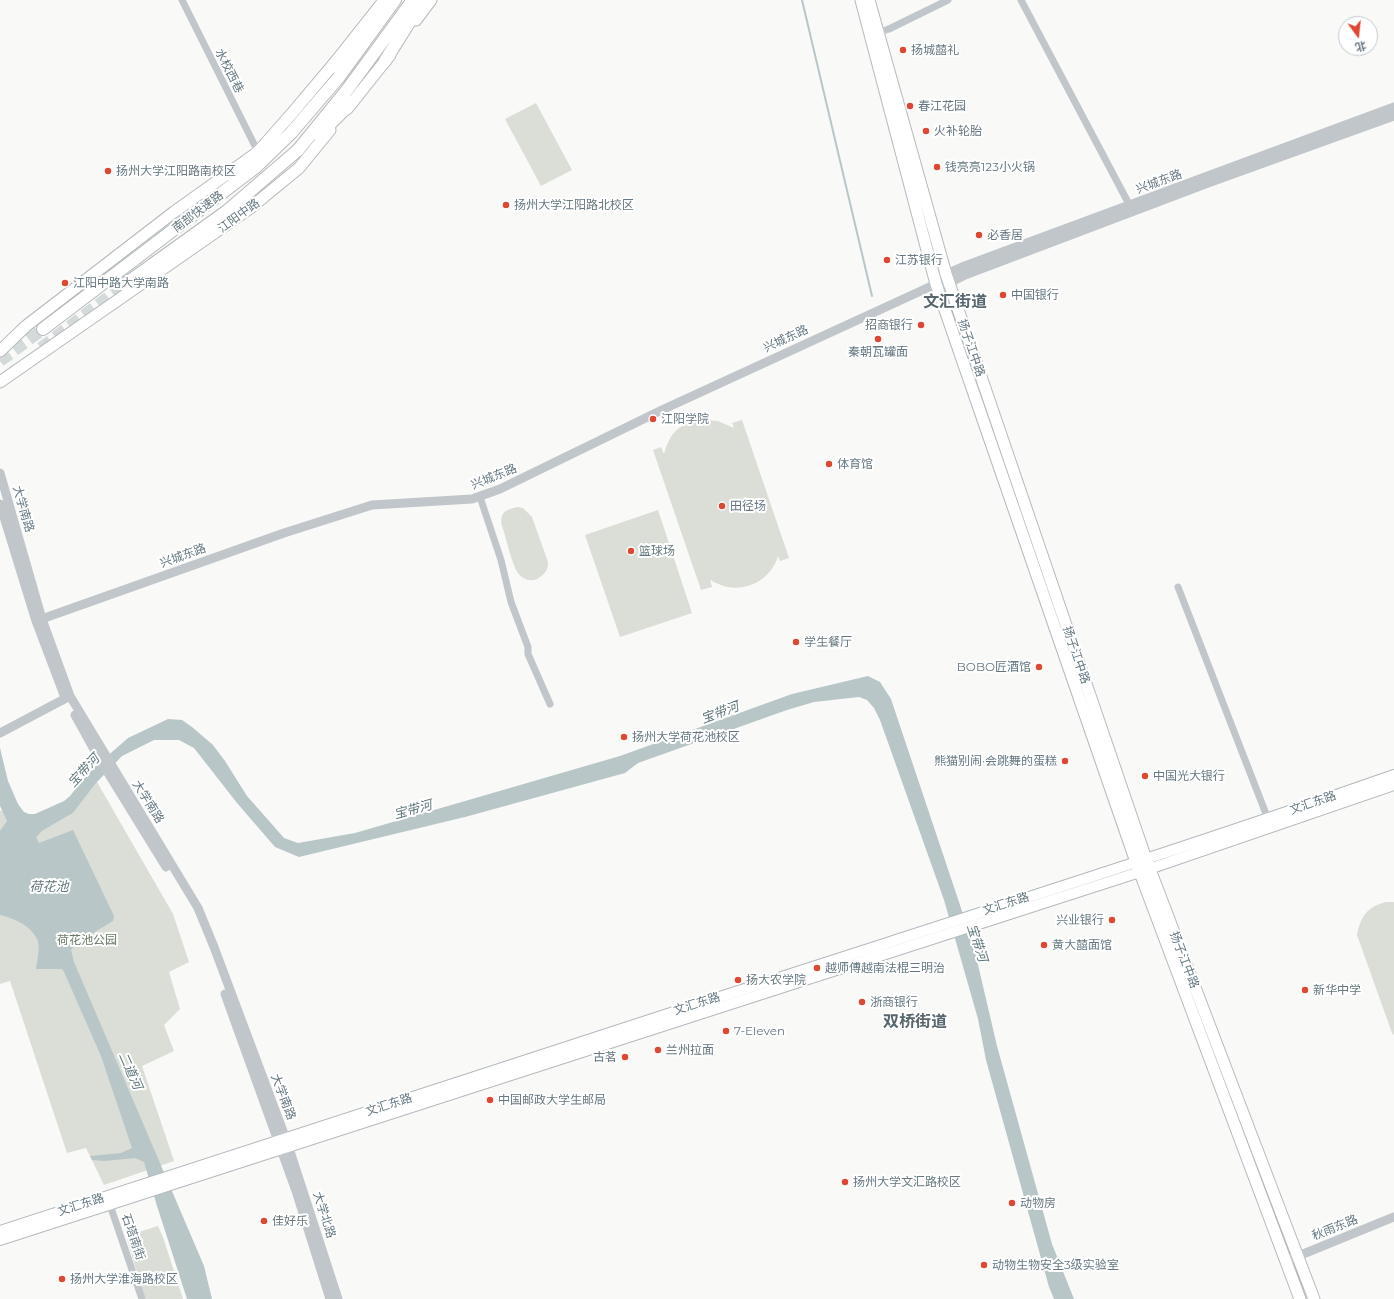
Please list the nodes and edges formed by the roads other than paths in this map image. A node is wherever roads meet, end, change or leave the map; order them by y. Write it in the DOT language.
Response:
graph roads {
  1 [pos="182,0"];
  2 [pos="383,0"];
  3 [pos="395,0"];
  4 [pos="413,0"];
  5 [pos="423,0"];
  6 [pos="431,0"];
  7 [pos="948,0"];
  8 [pos="1021,0"];
  9 [pos="865,1"];
  10 [pos="874,34"];
  11 [pos="385,61"];
  12 [pos="332,67"];
  13 [pos="352,102"];
  14 [pos="1394,107"];
  15 [pos="1394,116"];
  16 [pos="258,152"];
  17 [pos="1130,206"];
  18 [pos="227,211"];
  19 [pos="127,266"];
  20 [pos="947,278"];
  21 [pos="936,284"];
  22 [pos="124,285"];
  23 [pos="42,329"];
  24 [pos="0,351"];
  25 [pos="0,382"];
  26 [pos="0,473"];
  27 [pos="480,497"];
  28 [pos="0,504"];
  29 [pos="1178,587"];
  30 [pos="39,620"];
  31 [pos="68,697"];
  32 [pos="550,704"];
  33 [pos="0,733"];
  34 [pos="1394,775"];
  35 [pos="1394,784"];
  36 [pos="1268,819"];
  37 [pos="1143,866"];
  38 [pos="283,1144"];
  39 [pos="147,1188"];
  40 [pos="110,1205"];
  41 [pos="1394,1217"];
  42 [pos="0,1231"];
  43 [pos="0,1240"];
  44 [pos="1298,1256"];
  45 [pos="1286,1261"];
  46 [pos="142,1299"];
  47 [pos="330,1299"];
  48 [pos="338,1299"];
  49 [pos="1300,1299"];
  50 [pos="1314,1299"];
  1 -- 16 [label="street, 水校西巷"];
  2 -- 12 [label="highway"];
  3 -- 19 [label="highway, 南部快速路"];
  4 -- 18 [label="highway, 南部快速路"];
  5 -- 11 [label="highway"];
  6 -- 11 [label="main road, 江阳中路"];
  7 -- 10 [label="street"];
  8 -- 17 [label="street"];
  9 -- 10 [label="main road, 扬子江中路"];
  10 -- 20 [label="main road, 扬子江中路"];
  10 -- 21 [label="main road, 扬子江中路"];
  11 -- 13 [label="main road, 江阳中路"];
  12 -- 16 [label="main road"];
  13 -- 18 [label="highway"];
  13 -- 25 [label="main road, 江阳中路"];
  14 -- 17 [label="street, 兴城东路"];
  15 -- 20 [label="street, 兴城东路"];
  16 -- 19 [label="highway"];
  16 -- 24 [label="main road"];
  17 -- 20 [label="street, 兴城东路"];
  18 -- 22 [label="highway, 南部快速路"];
  19 -- 23 [label="highway, 南部快速路"];
  20 -- 21 [label="street, 兴城东路"];
  20 -- 37 [label="main road, 扬子江中路"];
  21 -- 27 [label="street, 兴城东路"];
  21 -- 37 [label="main road, 扬子江中路"];
  26 -- 30 [label="street, 大学南路"];
  27 -- 30 [label="street, 兴城东路"];
  27 -- 32 [label="street"];
  28 -- 30 [label="street, 大学南路"];
  29 -- 36 [label="street"];
  30 -- 31 [label="street, 大学南路"];
  31 -- 33 [label="street"];
  31 -- 38 [label="street, 大学南路"];
  34 -- 36 [label="main road, 文汇东路"];
  35 -- 37 [label="main road, 文汇东路"];
  36 -- 37 [label="main road, 文汇东路"];
  37 -- 38 [label="main road, 文汇东路"];
  37 -- 44 [label="main road, 扬子江中路"];
  37 -- 45 [label="main road, 扬子江中路"];
  38 -- 39 [label="main road, 文汇东路"];
  38 -- 47 [label="street, 大学北路"];
  38 -- 48 [label="street, 大学北路"];
  39 -- 40 [label="main road, 文汇东路"];
  39 -- 42 [label="main road, 文汇东路"];
  40 -- 43 [label="main road, 文汇东路"];
  40 -- 46 [label="street, 石塔南街"];
  41 -- 44 [label="street, 秋雨东路"];
  44 -- 45 [label="street, 秋雨东路"];
  44 -- 50 [label="main road, 扬子江中路"];
  45 -- 49 [label="main road, 扬子江中路"];
}
